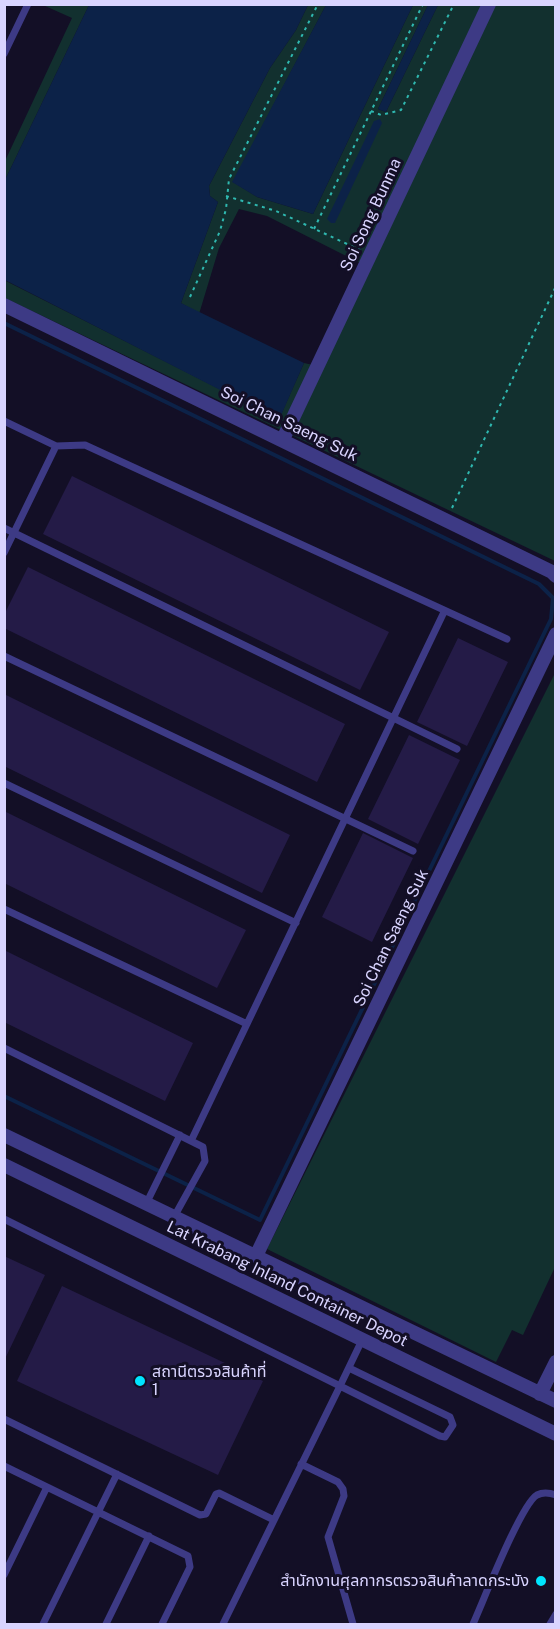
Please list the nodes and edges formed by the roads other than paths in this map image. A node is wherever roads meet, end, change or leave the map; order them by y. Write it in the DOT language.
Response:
graph roads {
  1 [pos="28,4"];
  2 [pos="489,4"];
  3 [pos="4,54"];
  4 [pos="4,305"];
  5 [pos="4,421"];
  6 [pos="283,439"];
  7 [pos="56,446"];
  8 [pos="4,528"];
  9 [pos="14,532"];
  10 [pos="4,553"];
  11 [pos="555,576"];
  12 [pos="444,612"];
  13 [pos="555,634"];
  14 [pos="507,639"];
  15 [pos="4,656"];
  16 [pos="394,720"];
  17 [pos="457,749"];
  18 [pos="4,783"];
  19 [pos="346,819"];
  20 [pos="413,851"];
  21 [pos="4,909"];
  22 [pos="296,923"];
  23 [pos="247,1024"];
  24 [pos="4,1048"];
  25 [pos="4,1135"];
  26 [pos="180,1135"];
  27 [pos="191,1141"];
  28 [pos="4,1165"];
  29 [pos="146,1203"];
  30 [pos="174,1217"];
  31 [pos="4,1219"];
  32 [pos="256,1256"];
  33 [pos="374,1314"];
  34 [pos="363,1338"];
  35 [pos="555,1362"];
  36 [pos="349,1368"];
  37 [pos="340,1386"];
  38 [pos="540,1394"];
  39 [pos="555,1401"];
  40 [pos="4,1419"];
  41 [pos="555,1434"];
  42 [pos="301,1464"];
  43 [pos="4,1466"];
  44 [pos="117,1474"];
  45 [pos="47,1487"];
  46 [pos="555,1495"];
  47 [pos="98,1511"];
  48 [pos="274,1520"];
  49 [pos="149,1536"];
  50 [pos="4,1575"];
  51 [pos="555,1614"];
  52 [pos="552,1623"];
  53 [pos="43,1624"];
  54 [pos="106,1624"];
  55 [pos="162,1624"];
  56 [pos="223,1624"];
  57 [pos="353,1624"];
  58 [pos="473,1624"];
  1 -- 3 [label="lane"];
  2 -- 6 [label="street, Soi Song Bunma"];
  4 -- 6 [label="street, Soi Chan Saeng Suk"];
  5 -- 7 [label="lane"];
  6 -- 11 [label="street, Soi Chan Saeng Suk"];
  7 -- 9 [label="lane"];
  7 -- 12 [label="lane"];
  8 -- 9 [label="lane"];
  9 -- 10 [label="lane"];
  9 -- 16 [label="lane"];
  12 -- 14 [label="lane"];
  12 -- 16 [label="lane"];
  13 -- 32 [label="street, Soi Chan Saeng Suk"];
  15 -- 19 [label="lane"];
  16 -- 17 [label="lane"];
  16 -- 19 [label="lane"];
  18 -- 22 [label="lane"];
  19 -- 20 [label="lane"];
  19 -- 22 [label="lane"];
  21 -- 23 [label="lane"];
  22 -- 23 [label="lane"];
  23 -- 27 [label="lane"];
  24 -- 26 [label="lane"];
  25 -- 29 [label="street, Lat Krabang Inland Container Depot"];
  26 -- 27 [label="lane"];
  26 -- 29 [label="lane"];
  27 -- 30 [label="lane"];
  28 -- 34 [label="street, Lat Krabang Inland Container Depot"];
  29 -- 30 [label="street, Lat Krabang Inland Container Depot"];
  30 -- 32 [label="street, Lat Krabang Inland Container Depot"];
  31 -- 37 [label="lane"];
  32 -- 33 [label="street, Lat Krabang Inland Container Depot"];
  33 -- 34 [label="street"];
  33 -- 38 [label="street, Lat Krabang Inland Container Depot"];
  34 -- 36 [label="lane"];
  34 -- 41 [label="street, Lat Krabang Inland Container Depot"];
  35 -- 38 [label="street"];
  36 -- 37 [label="lane"];
  36 -- 37 [label="lane"];
  37 -- 42 [label="lane"];
  38 -- 39 [label="street, Lat Krabang Inland Container Depot"];
  40 -- 44 [label="lane"];
  42 -- 48 [label="lane"];
  42 -- 57 [label="lane"];
  43 -- 45 [label="lane"];
  44 -- 47 [label="lane"];
  44 -- 48 [label="lane"];
  45 -- 47 [label="lane"];
  45 -- 50 [label="lane"];
  46 -- 58 [label="lane"];
  47 -- 49 [label="lane"];
  47 -- 53 [label="lane"];
  48 -- 56 [label="lane"];
  49 -- 54 [label="lane"];
  49 -- 55 [label="lane"];
  51 -- 52 [label="lane"];
}
